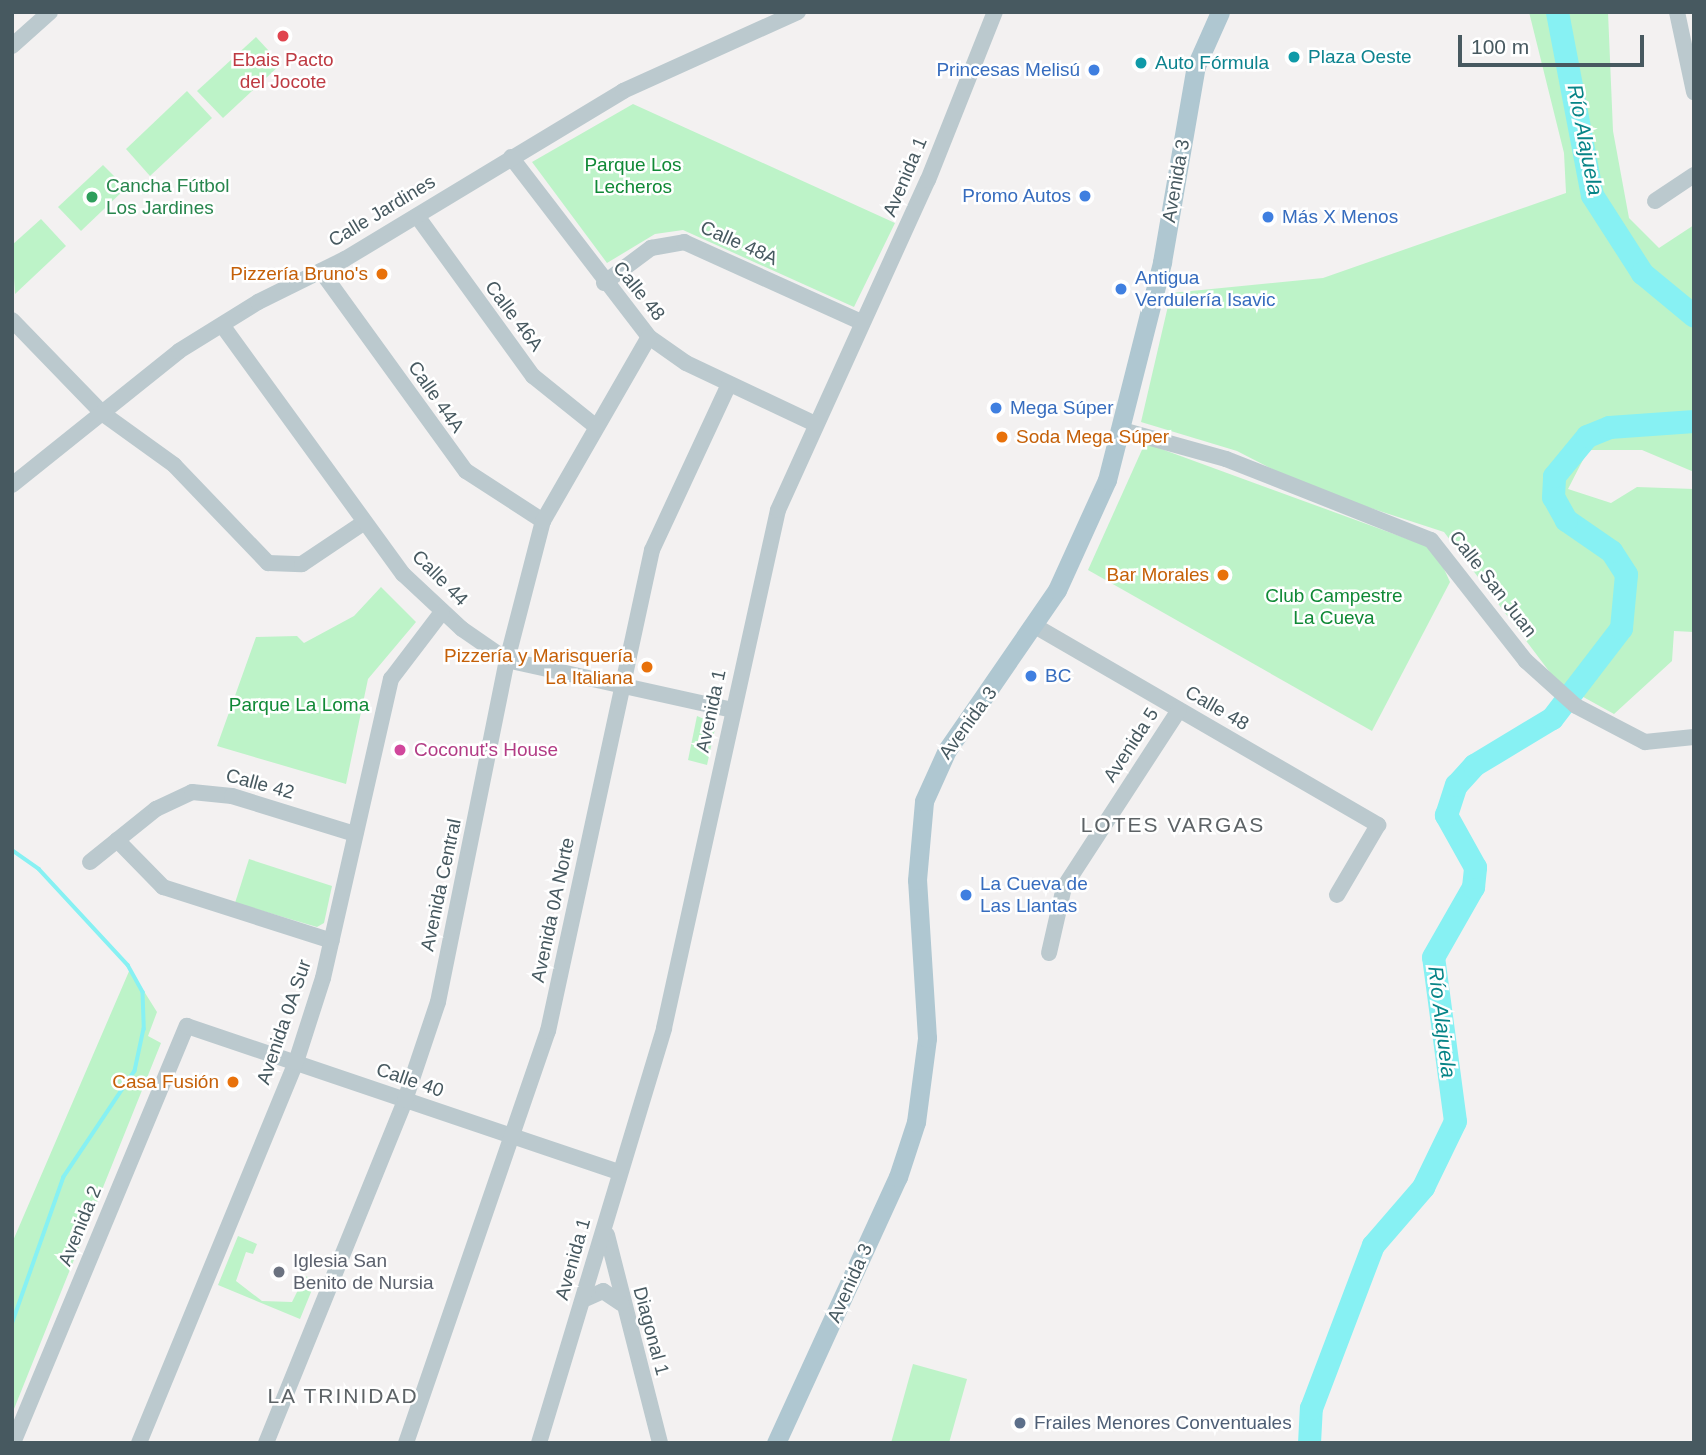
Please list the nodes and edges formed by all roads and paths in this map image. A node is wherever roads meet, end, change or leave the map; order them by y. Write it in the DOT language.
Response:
graph roads {
  1 [pos="50,12"];
  2 [pos="798,12"];
  3 [pos="995,12"];
  4 [pos="1220,12"];
  5 [pos="1677,13"];
  6 [pos="1694,19"];
  7 [pos="12,46"];
  8 [pos="1694,92"];
  9 [pos="511,157"];
  10 [pos="1694,175"];
  11 [pos="1655,201"];
  12 [pos="417,216"];
  13 [pos="321,271"];
  14 [pos="604,283"];
  15 [pos="12,320"];
  16 [pos="861,322"];
  17 [pos="222,325"];
  18 [pos="649,337"];
  19 [pos="729,384"];
  20 [pos="102,413"];
  21 [pos="813,423"];
  22 [pos="594,425"];
  23 [pos="1122,430"];
  24 [pos="12,485"];
  25 [pos="543,521"];
  26 [pos="363,523"];
  27 [pos="442,612"];
  28 [pos="1035,626"];
  29 [pos="507,660"];
  30 [pos="619,687"];
  31 [pos="732,710"];
  32 [pos="1179,710"];
  33 [pos="1694,737"];
  34 [pos="355,834"];
  35 [pos="117,840"];
  36 [pos="90,862"];
  37 [pos="1338,895"];
  38 [pos="332,941"];
  39 [pos="1049,953"];
  40 [pos="187,1026"];
  41 [pos="296,1062"];
  42 [pos="405,1100"];
  43 [pos="513,1137"];
  44 [pos="619,1172"];
  45 [pos="606,1229"];
  46 [pos="583,1300"];
  47 [pos="621,1303"];
  48 [pos="14,1436"];
  49 [pos="656,1440"];
  50 [pos="32,1443"];
  51 [pos="139,1443"];
  52 [pos="265,1443"];
  53 [pos="406,1443"];
  54 [pos="538,1443"];
  55 [pos="776,1443"];
  1 -- 7 [label="street"];
  2 -- 9 [label="street, Calle Jardines"];
  3 -- 16 [label="street, Avenida 1"];
  4 -- 23 [label="main road, Avenida 3"];
  5 -- 6 [label="street"];
  5 -- 8 [label="street"];
  9 -- 12 [label="street, Calle Jardines"];
  9 -- 14 [label="street, Calle 48"];
  10 -- 11 [label="street"];
  12 -- 13 [label="street, Calle Jardines"];
  12 -- 22 [label="street, Calle 46A"];
  13 -- 17 [label="street, Calle Jardines"];
  13 -- 25 [label="street, Calle 44A"];
  14 -- 16 [label="street, Calle 48A"];
  14 -- 18 [label="street, Calle 48"];
  15 -- 20 [label="street"];
  16 -- 21 [label="street, Avenida 1"];
  17 -- 20 [label="street, Calle Jardines"];
  17 -- 26 [label="street, Calle 44"];
  18 -- 19 [label="street, Calle 48"];
  18 -- 22 [label="street, Avenida Central"];
  19 -- 21 [label="street, Calle 48"];
  19 -- 30 [label="street, Avenida 0A Norte"];
  20 -- 24 [label="street, Calle Jardines"];
  20 -- 26 [label="street"];
  21 -- 31 [label="street, Avenida 1"];
  22 -- 25 [label="street, Avenida Central"];
  23 -- 28 [label="main road, Avenida 3"];
  23 -- 33 [label="street, Calle San Juan"];
  25 -- 29 [label="street, Avenida Central"];
  26 -- 27 [label="street, Calle 44"];
  27 -- 29 [label="street, Calle 44"];
  27 -- 34 [label="street, Avenida 0A Sur"];
  28 -- 32 [label="street, Calle 48"];
  28 -- 55 [label="main road, Avenida 3"];
  29 -- 30 [label="street, Calle 44"];
  29 -- 42 [label="street, Avenida Central"];
  30 -- 31 [label="street, Calle 44"];
  30 -- 43 [label="street, Avenida 0A Norte"];
  31 -- 44 [label="street, Avenida 1"];
  32 -- 37 [label="street, Calle 48"];
  32 -- 39 [label="street, Avenida 5"];
  34 -- 35 [label="street, Calle 42"];
  34 -- 38 [label="street, Avenida 0A Sur"];
  35 -- 36 [label="street, Calle 42"];
  35 -- 38 [label="street"];
  38 -- 41 [label="street, Avenida 0A Sur"];
  40 -- 41 [label="street, Calle 40"];
  40 -- 48 [label="street, Avenida 2"];
  41 -- 42 [label="street, Calle 40"];
  41 -- 51 [label="street, Avenida 0A Sur"];
  42 -- 43 [label="street, Calle 40"];
  42 -- 52 [label="street, Avenida Central"];
  43 -- 44 [label="street, Calle 40"];
  43 -- 53 [label="street, Avenida 0A Norte"];
  44 -- 45 [label="street, Avenida 1"];
  45 -- 46 [label="street, Avenida 1"];
  45 -- 47 [label="street, Diagonal 1"];
  46 -- 47 [label="street"];
  46 -- 54 [label="street, Avenida 1"];
  47 -- 49 [label="street, Diagonal 1"];
  48 -- 50 [label="street"];
}
